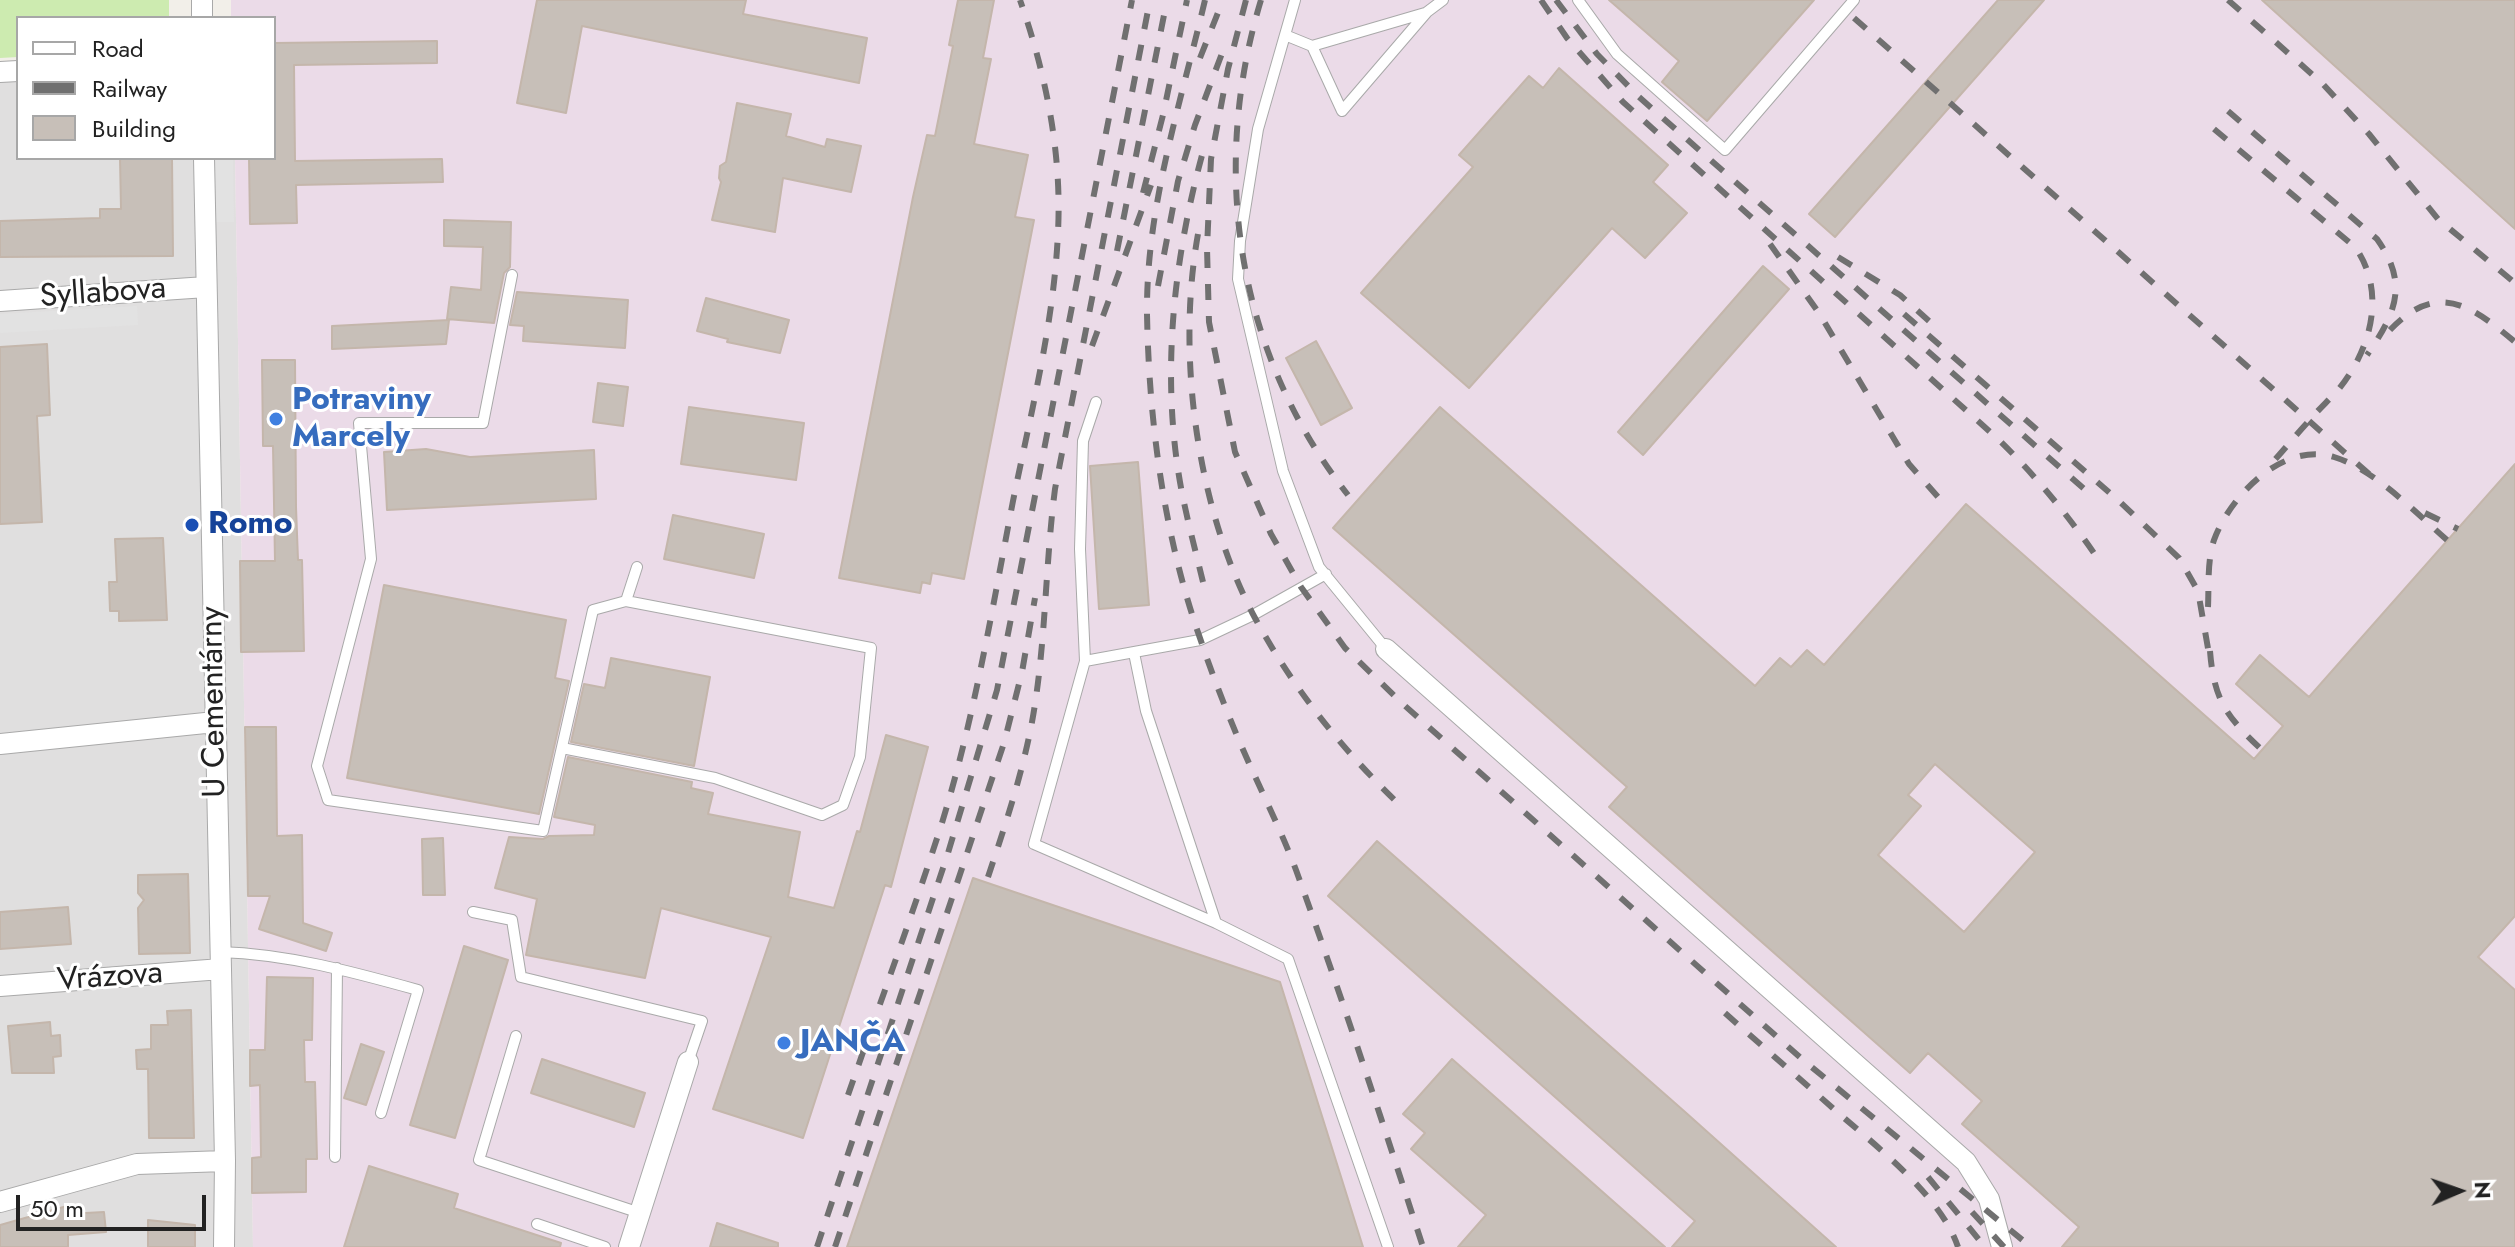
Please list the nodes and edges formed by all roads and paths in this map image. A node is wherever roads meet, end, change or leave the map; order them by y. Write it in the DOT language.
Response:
graph roads {
  1 [pos="1295,0"];
  2 [pos="1443,0"];
  3 [pos="1578,0"];
  4 [pos="1854,0"];
  5 [pos="1427,12"];
  6 [pos="1285,35"];
  7 [pos="1312,46"];
  8 [pos="204,160"];
  9 [pos="512,275"];
  10 [pos="206,287"];
  11 [pos="0,301"];
  12 [pos="1096,402"];
  13 [pos="637,567"];
  14 [pos="1326,574"];
  15 [pos="626,601"];
  16 [pos="1386,649"];
  17 [pos="1134,653"];
  18 [pos="1085,661"];
  19 [pos="215,722"];
  20 [pos="0,744"];
  21 [pos="562,748"];
  22 [pos="473,912"];
  23 [pos="1216,923"];
  24 [pos="220,961"];
  25 [pos="337,968"];
  26 [pos="0,986"];
  27 [pos="516,1036"];
  28 [pos="688,1062"];
  29 [pos="381,1113"];
  30 [pos="335,1157"];
  31 [pos="225,1161"];
  32 [pos="0,1202"];
  33 [pos="640,1213"];
  34 [pos="537,1224"];
  35 [pos="224,1247"];
  36 [pos="605,1247"];
  37 [pos="629,1247"];
  38 [pos="1388,1247"];
  39 [pos="2002,1247"];
  1 -- 6 [label="lane"];
  2 -- 5 [label="lane"];
  3 -- 4 [label="lane"];
  5 -- 7 [label="lane"];
  5 -- 7 [label="lane"];
  6 -- 7 [label="lane"];
  6 -- 14 [label="lane"];
  8 -- 10 [label="street, U Cementárny"];
  9 -- 21 [label="lane"];
  10 -- 11 [label="street, Syllabova"];
  10 -- 19 [label="street, U Cementárny"];
  12 -- 18 [label="lane"];
  13 -- 15 [label="lane"];
  14 -- 16 [label="lane"];
  14 -- 17 [label="lane"];
  15 -- 21 [label="lane"];
  15 -- 21 [label="lane"];
  16 -- 39 [label="street"];
  17 -- 18 [label="lane"];
  17 -- 23 [label="lane"];
  18 -- 23 [label="lane"];
  19 -- 20 [label="street"];
  19 -- 24 [label="street, U Cementárny"];
  22 -- 28 [label="lane"];
  23 -- 38 [label="lane"];
  24 -- 25 [label="lane"];
  24 -- 26 [label="street, Vrázova"];
  24 -- 31 [label="street, U Cementárny"];
  25 -- 29 [label="lane"];
  25 -- 30 [label="lane"];
  27 -- 33 [label="lane"];
  28 -- 33 [label="street"];
  31 -- 32 [label="street"];
  31 -- 35 [label="street, U Cementárny"];
  33 -- 37 [label="street"];
  34 -- 36 [label="lane"];
}
